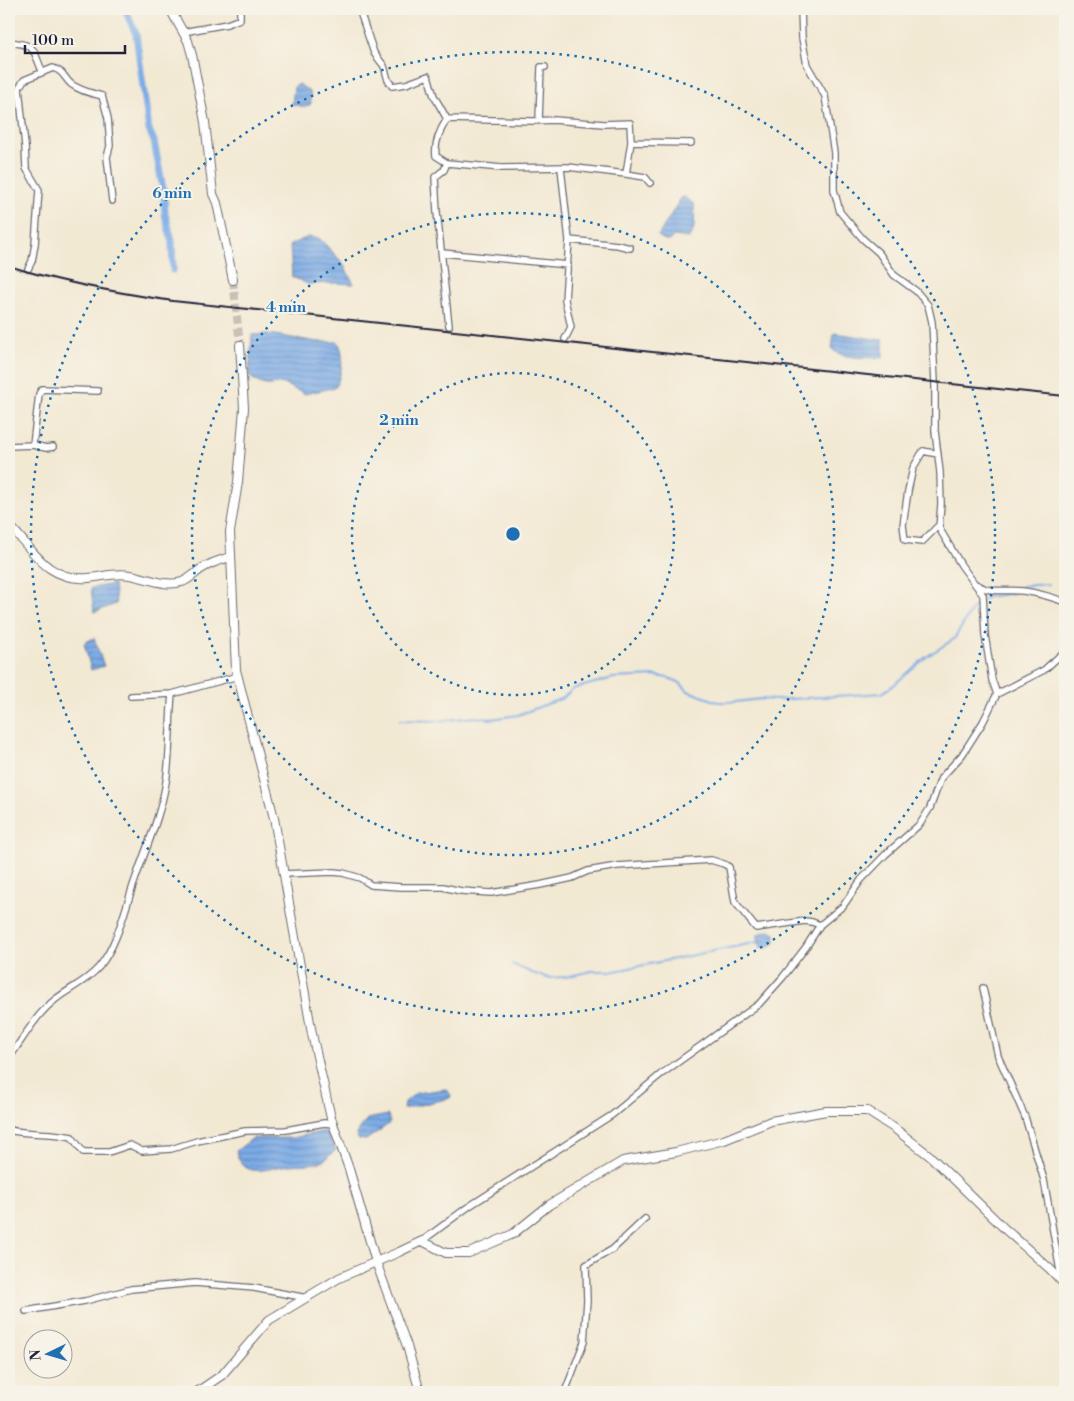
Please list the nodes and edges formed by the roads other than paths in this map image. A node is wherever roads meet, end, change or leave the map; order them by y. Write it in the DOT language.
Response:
graph roads {
  1 [pos="170,9"];
  2 [pos="240,9"];
  3 [pos="359,9"];
  4 [pos="801,9"];
  5 [pos="183,32"];
  6 [pos="9,42"];
  7 [pos="545,67"];
  8 [pos="42,71"];
  9 [pos="447,119"];
  10 [pos="539,120"];
  11 [pos="631,142"];
  12 [pos="691,143"];
  13 [pos="447,163"];
  14 [pos="561,168"];
  15 [pos="626,174"];
  16 [pos="650,183"];
  17 [pos="112,201"];
  18 [pos="570,240"];
  19 [pos="630,248"];
  20 [pos="442,253"];
  21 [pos="568,264"];
  22 [pos="28,269"];
  23 [pos="233,280"];
  24 [pos="449,326"];
  25 [pos="565,339"];
  26 [pos="240,345"];
  27 [pos="98,391"];
  28 [pos="33,445"];
  29 [pos="9,446"];
  30 [pos="53,447"];
  31 [pos="938,454"];
  32 [pos="9,525"];
  33 [pos="939,525"];
  34 [pos="230,557"];
  35 [pos="976,584"];
  36 [pos="1065,602"];
  37 [pos="1065,651"];
  38 [pos="238,676"];
  39 [pos="172,694"];
  40 [pos="997,694"];
  41 [pos="131,696"];
  42 [pos="284,874"];
  43 [pos="820,926"];
  44 [pos="983,988"];
  45 [pos="9,1058"];
  46 [pos="334,1124"];
  47 [pos="9,1130"];
  48 [pos="645,1219"];
  49 [pos="422,1241"];
  50 [pos="376,1262"];
  51 [pos="1064,1284"];
  52 [pos="307,1298"];
  53 [pos="26,1311"];
  54 [pos="197,1392"];
  55 [pos="420,1392"];
  56 [pos="565,1392"];
  1 -- 5 [label="street"];
  2 -- 5 [label="street"];
  3 -- 9 [label="street"];
  4 -- 31 [label="street"];
  5 -- 23 [label="street"];
  6 -- 8 [label="street"];
  7 -- 10 [label="street"];
  8 -- 17 [label="street"];
  8 -- 22 [label="street"];
  9 -- 10 [label="street"];
  9 -- 13 [label="street"];
  10 -- 11 [label="street"];
  11 -- 12 [label="street"];
  11 -- 15 [label="street"];
  13 -- 14 [label="street"];
  13 -- 20 [label="street"];
  14 -- 15 [label="street"];
  14 -- 18 [label="street"];
  15 -- 16 [label="street"];
  18 -- 19 [label="street"];
  18 -- 21 [label="street"];
  20 -- 21 [label="street"];
  20 -- 24 [label="street"];
  21 -- 25 [label="street"];
  26 -- 34 [label="street"];
  27 -- 28 [label="street"];
  28 -- 29 [label="street"];
  28 -- 30 [label="street"];
  31 -- 33 [label="street"];
  31 -- 33 [label="street"];
  32 -- 34 [label="street"];
  33 -- 35 [label="street"];
  34 -- 38 [label="street"];
  35 -- 36 [label="street"];
  35 -- 40 [label="street"];
  37 -- 40 [label="street"];
  38 -- 39 [label="street"];
  38 -- 42 [label="street"];
  39 -- 41 [label="street"];
  39 -- 45 [label="street"];
  40 -- 43 [label="street"];
  42 -- 43 [label="street"];
  42 -- 46 [label="street"];
  43 -- 49 [label="street"];
  44 -- 51 [label="street"];
  46 -- 47 [label="street"];
  46 -- 50 [label="street"];
  48 -- 56 [label="street"];
  49 -- 50 [label="street"];
  49 -- 51 [label="street"];
  50 -- 52 [label="street"];
  50 -- 55 [label="street"];
  52 -- 53 [label="street"];
  52 -- 54 [label="street"];
}
